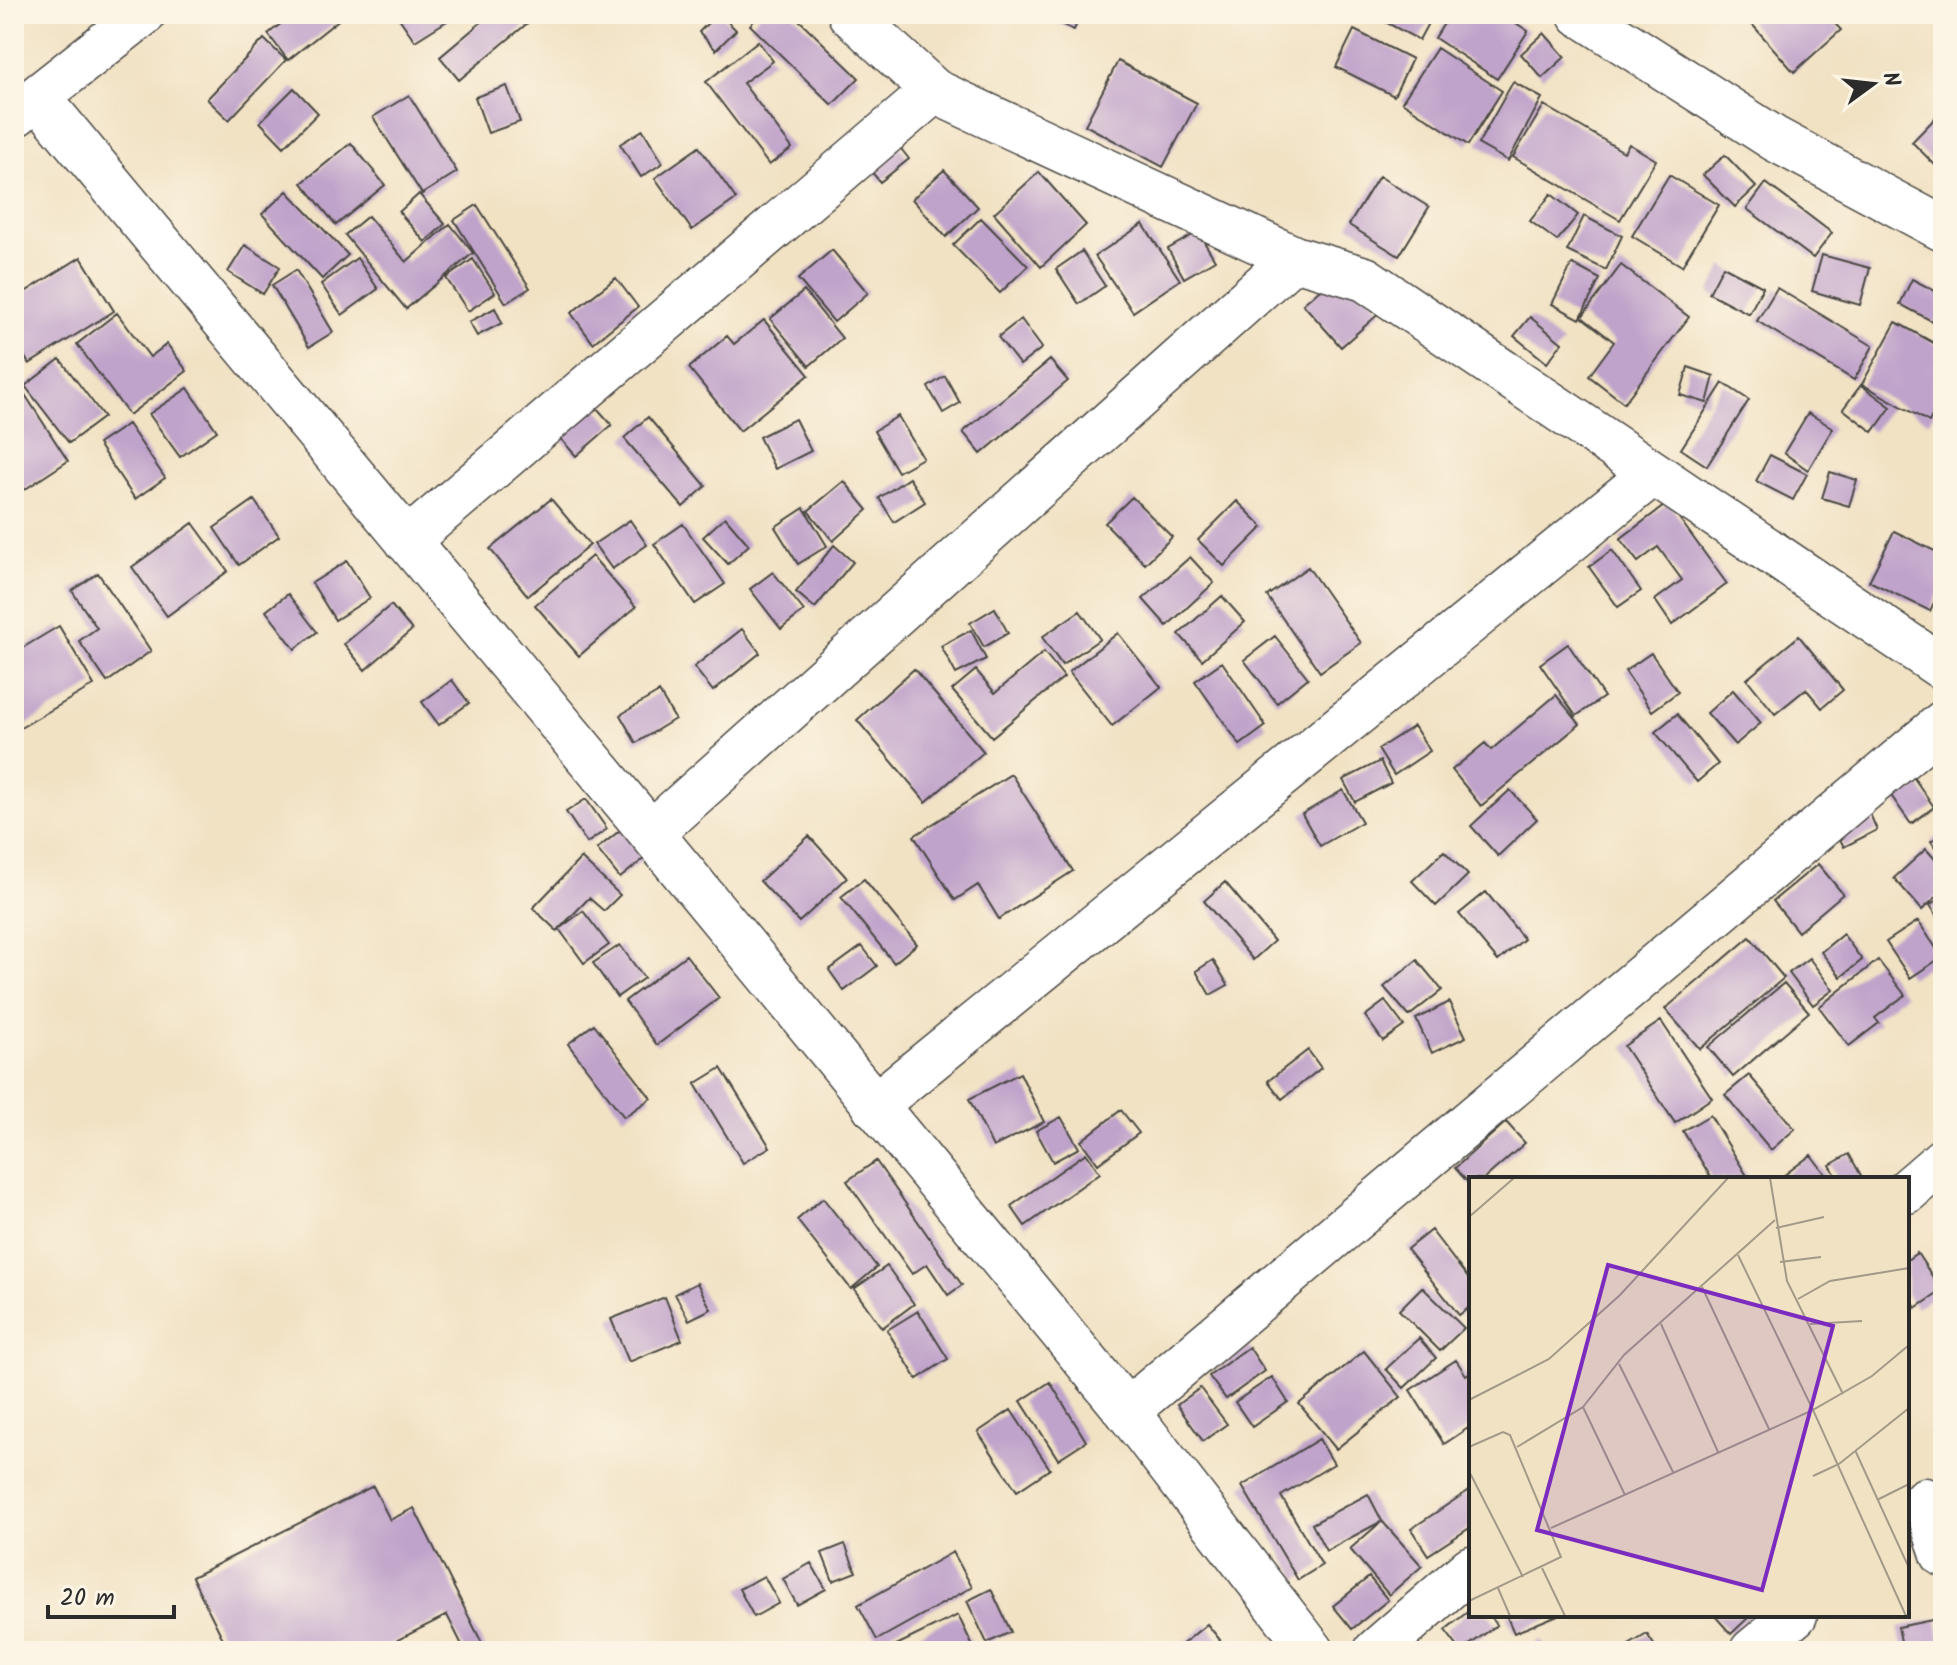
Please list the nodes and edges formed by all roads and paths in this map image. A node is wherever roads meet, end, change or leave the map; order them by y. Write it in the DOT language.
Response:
graph roads {
  1 [pos="143,14"];
  2 [pos="850,14"];
  3 [pos="1580,14"];
  4 [pos="934,91"];
  5 [pos="26,106"];
  6 [pos="1943,229"];
  7 [pos="1294,258"];
  8 [pos="1652,474"];
  9 [pos="407,541"];
  10 [pos="1943,668"];
  11 [pos="1943,723"];
  12 [pos="651,833"];
  13 [pos="874,1106"];
  14 [pos="1943,1160"];
  15 [pos="1909,1189"];
  16 [pos="1127,1411"];
  17 [pos="1925,1501"];
  18 [pos="1943,1554"];
  19 [pos="1469,1570"];
  20 [pos="1793,1617"];
  21 [pos="1312,1651"];
  22 [pos="1376,1651"];
  23 [pos="1752,1651"];
  1 -- 5 [label="street"];
  2 -- 4 [label="street"];
  3 -- 6 [label="street"];
  4 -- 7 [label="street"];
  4 -- 9 [label="street"];
  5 -- 9 [label="street"];
  7 -- 8 [label="street"];
  7 -- 12 [label="street"];
  8 -- 10 [label="street"];
  8 -- 13 [label="street"];
  9 -- 12 [label="street"];
  11 -- 16 [label="street"];
  12 -- 13 [label="street"];
  13 -- 16 [label="street"];
  14 -- 15 [label="street"];
  16 -- 21 [label="street"];
  17 -- 18 [label="street"];
  19 -- 22 [label="street"];
  20 -- 23 [label="street"];
}
